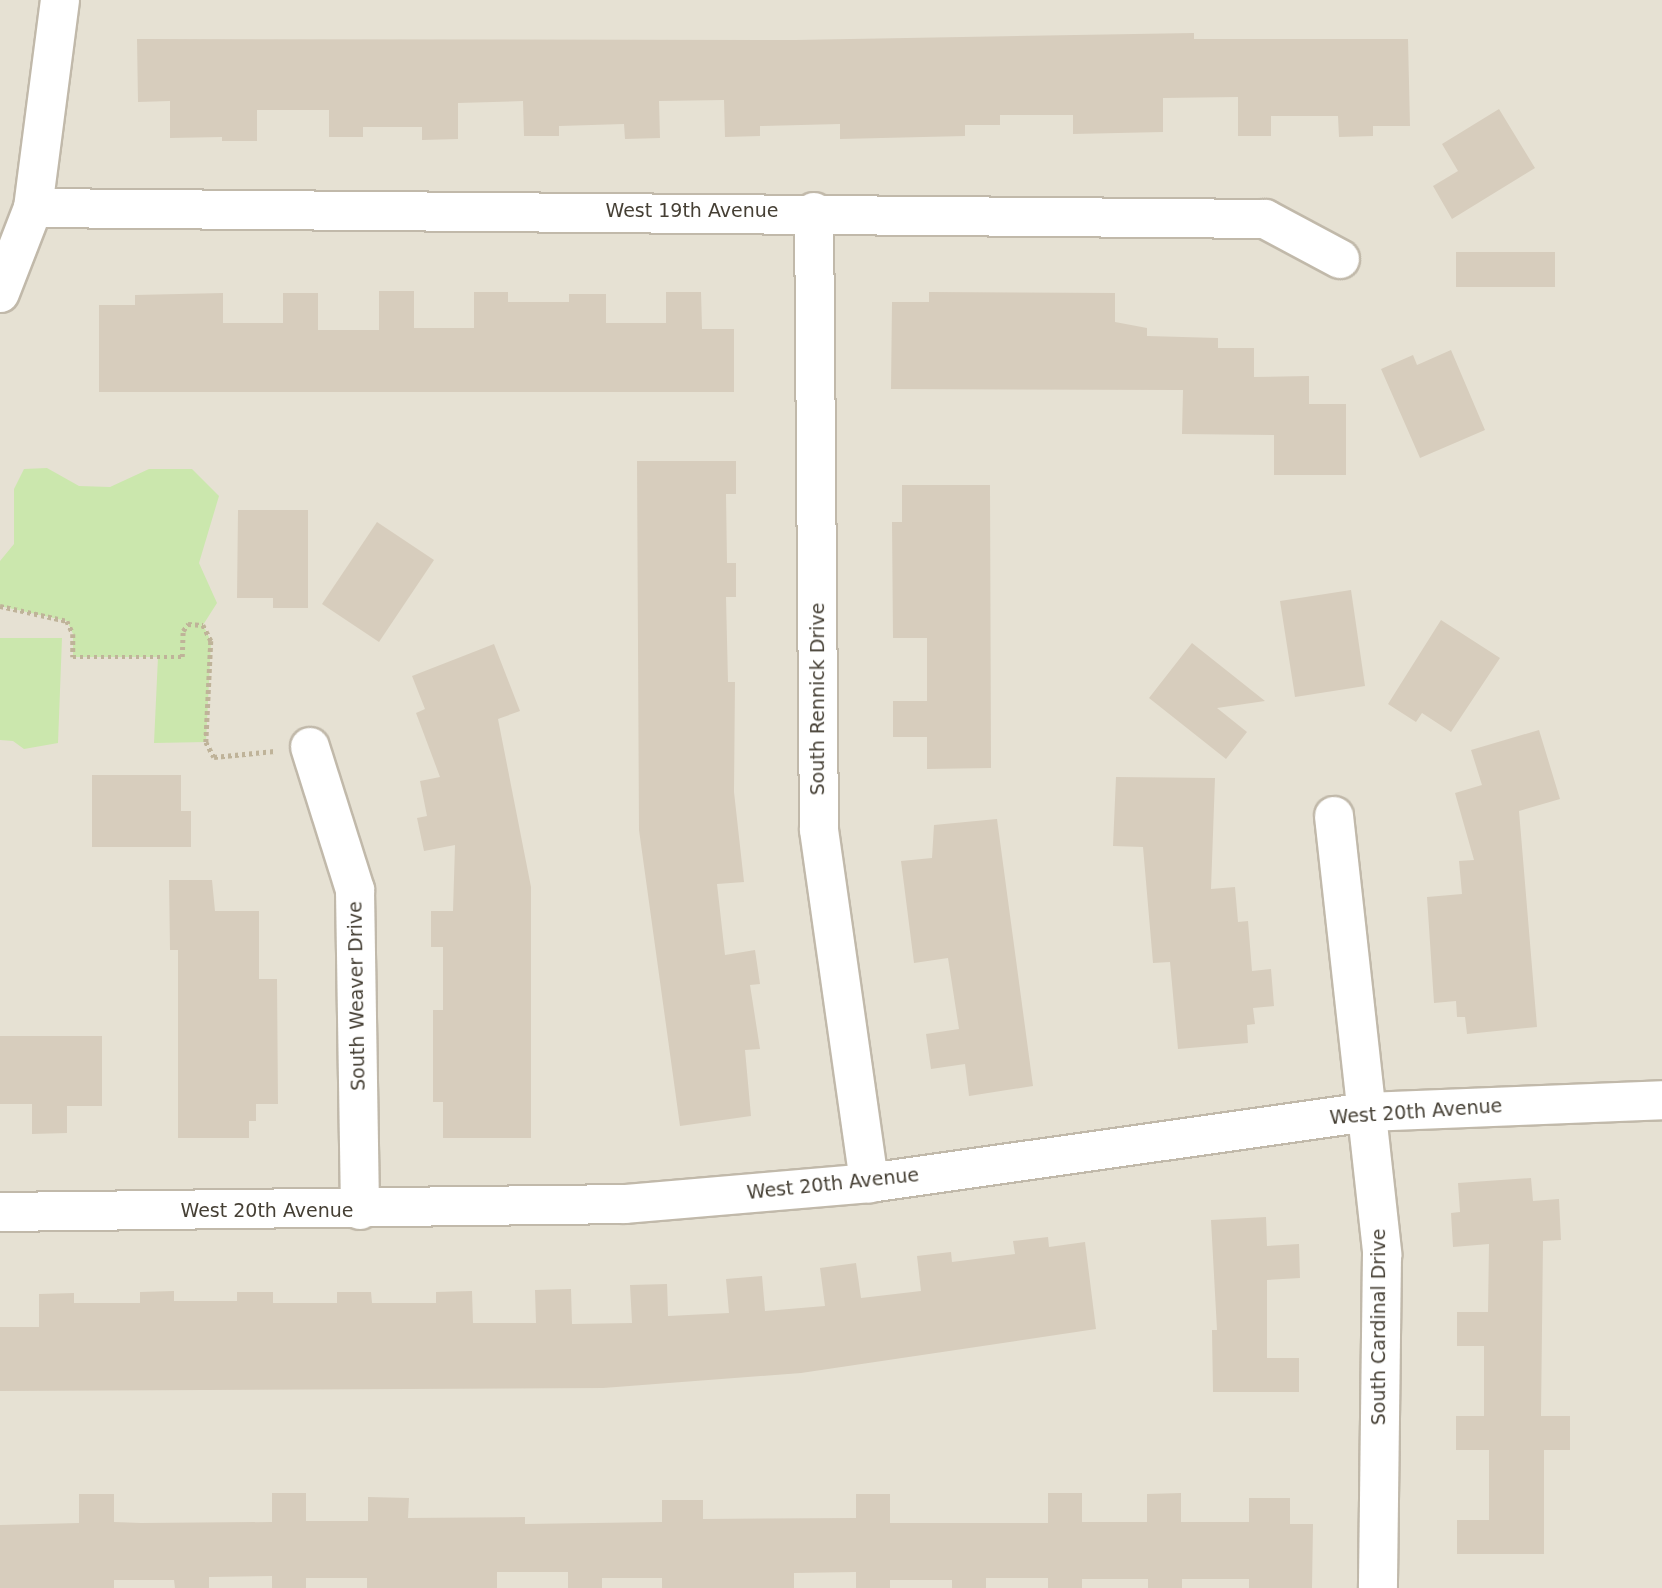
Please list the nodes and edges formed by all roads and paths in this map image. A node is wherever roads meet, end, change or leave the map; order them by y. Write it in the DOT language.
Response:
graph roads {
  1 [pos="60,0"];
  2 [pos="33,208"];
  3 [pos="814,212"];
  4 [pos="1340,258"];
  5 [pos="0,293"];
  6 [pos="0,606"];
  7 [pos="310,747"];
  8 [pos="1334,816"];
  9 [pos="1662,1100"];
  10 [pos="1367,1112"];
  11 [pos="869,1183"];
  12 [pos="360,1210"];
  13 [pos="0,1212"];
  14 [pos="1378,1588"];
  1 -- 2 [label="street"];
  2 -- 3 [label="street, West 19th Avenue"];
  2 -- 5 [label="street"];
  3 -- 4 [label="street, West 19th Avenue"];
  3 -- 11 [label="street, South Rennick Drive"];
  6 -- 7 [label="path"];
  7 -- 12 [label="street, South Weaver Drive"];
  8 -- 10 [label="street, South Cardinal Drive"];
  9 -- 10 [label="street, West 20th Avenue"];
  10 -- 11 [label="street, West 20th Avenue"];
  10 -- 14 [label="street, South Cardinal Drive"];
  11 -- 12 [label="street, West 20th Avenue"];
  12 -- 13 [label="street, West 20th Avenue"];
}
